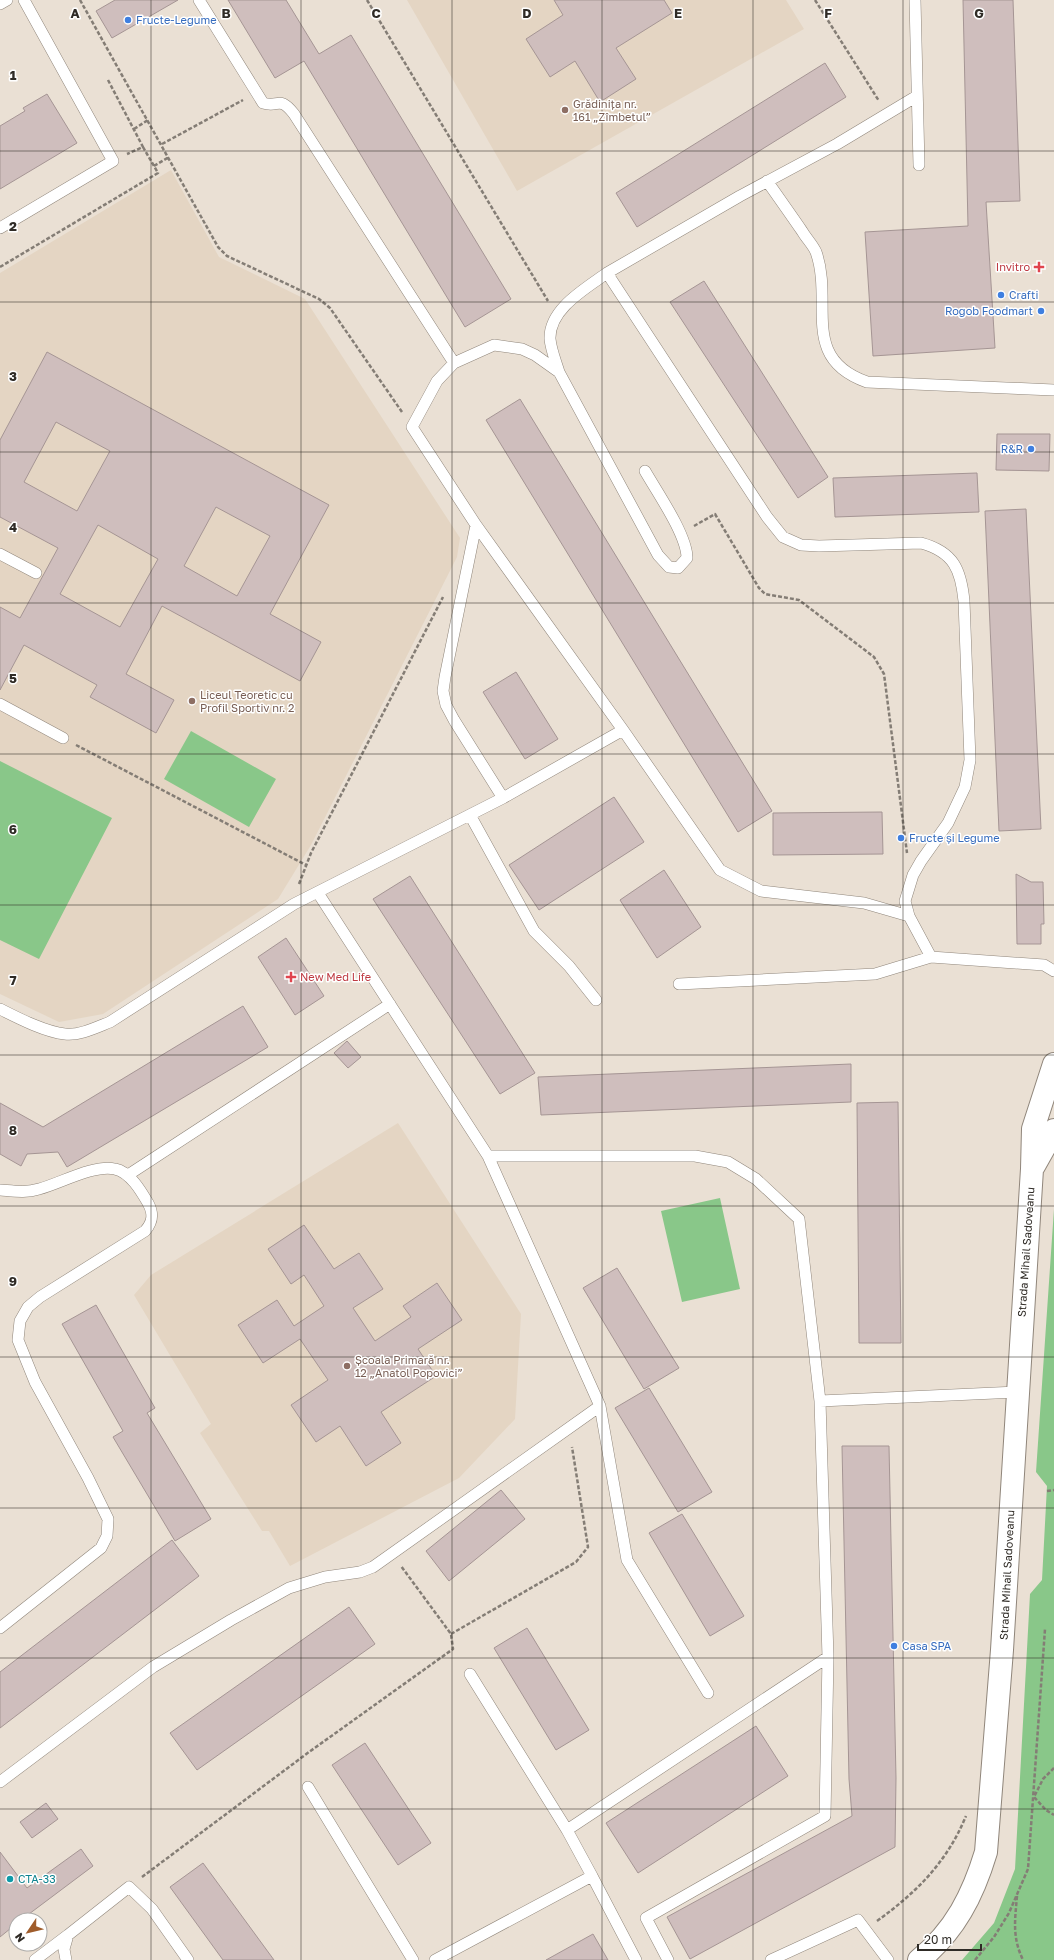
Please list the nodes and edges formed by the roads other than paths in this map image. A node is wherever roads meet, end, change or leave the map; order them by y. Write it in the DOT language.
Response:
graph roads {
  1 [pos="7,0"];
  2 [pos="199,0"];
  3 [pos="915,0"];
  4 [pos="26,1"];
  5 [pos="0,4"];
  6 [pos="917,96"];
  7 [pos="918,165"];
  8 [pos="767,182"];
  9 [pos="0,228"];
  10 [pos="607,273"];
  11 [pos="454,363"];
  12 [pos="559,372"];
  13 [pos="1054,390"];
  14 [pos="644,471"];
  15 [pos="476,525"];
  16 [pos="0,554"];
  17 [pos="36,573"];
  18 [pos="0,704"];
  19 [pos="623,730"];
  20 [pos="62,738"];
  21 [pos="503,798"];
  22 [pos="470,815"];
  23 [pos="318,893"];
  24 [pos="909,916"];
  25 [pos="932,956"];
  26 [pos="1054,971"];
  27 [pos="679,984"];
  28 [pos="596,1000"];
  29 [pos="390,1004"];
  30 [pos="0,1009"];
  31 [pos="1054,1064"];
  32 [pos="1054,1130"];
  33 [pos="488,1156"];
  34 [pos="1032,1169"];
  35 [pos="128,1175"];
  36 [pos="0,1190"];
  37 [pos="1017,1392"];
  38 [pos="820,1401"];
  39 [pos="600,1406"];
  40 [pos="0,1628"];
  41 [pos="828,1657"];
  42 [pos="470,1674"];
  43 [pos="708,1693"];
  44 [pos="0,1782"];
  45 [pos="308,1787"];
  46 [pos="567,1830"];
  47 [pos="592,1876"];
  48 [pos="68,1935"];
  49 [pos="35,1960"];
  50 [pos="66,1960"];
  51 [pos="188,1960"];
  52 [pos="413,1960"];
  53 [pos="435,1960"];
  54 [pos="636,1960"];
  55 [pos="668,1960"];
  56 [pos="771,1960"];
  57 [pos="888,1960"];
  58 [pos="919,1960"];
  1 -- 5 [label="lane"];
  2 -- 11 [label="lane"];
  3 -- 6 [label="lane"];
  4 -- 9 [label="lane"];
  6 -- 7 [label="lane"];
  6 -- 8 [label="lane"];
  8 -- 10 [label="lane"];
  8 -- 13 [label="lane"];
  10 -- 12 [label="lane"];
  10 -- 24 [label="lane"];
  11 -- 12 [label="lane"];
  11 -- 15 [label="lane"];
  12 -- 14 [label="lane"];
  15 -- 19 [label="lane"];
  15 -- 21 [label="lane"];
  16 -- 17 [label="lane"];
  18 -- 20 [label="lane"];
  19 -- 21 [label="lane"];
  19 -- 24 [label="lane"];
  21 -- 22 [label="lane"];
  22 -- 23 [label="lane"];
  22 -- 28 [label="lane"];
  23 -- 29 [label="lane"];
  23 -- 30 [label="lane"];
  24 -- 25 [label="lane"];
  25 -- 26 [label="lane"];
  25 -- 27 [label="lane"];
  29 -- 33 [label="lane"];
  29 -- 35 [label="lane"];
  31 -- 34 [label="main road, Strada Mihail Sadoveanu"];
  32 -- 34 [label="main road, Strada Mihail Sadoveanu"];
  33 -- 38 [label="lane"];
  33 -- 39 [label="lane"];
  34 -- 37 [label="main road, Strada Mihail Sadoveanu"];
  35 -- 36 [label="lane"];
  35 -- 40 [label="lane"];
  37 -- 38 [label="lane"];
  37 -- 58 [label="main road, Strada Mihail Sadoveanu"];
  38 -- 41 [label="lane"];
  39 -- 43 [label="lane"];
  39 -- 44 [label="lane"];
  41 -- 46 [label="lane"];
  41 -- 55 [label="lane"];
  42 -- 46 [label="lane"];
  45 -- 52 [label="lane"];
  46 -- 47 [label="lane"];
  47 -- 53 [label="lane"];
  47 -- 54 [label="lane"];
  48 -- 49 [label="lane"];
  48 -- 50 [label="lane"];
  48 -- 51 [label="lane"];
  56 -- 57 [label="lane"];
}
